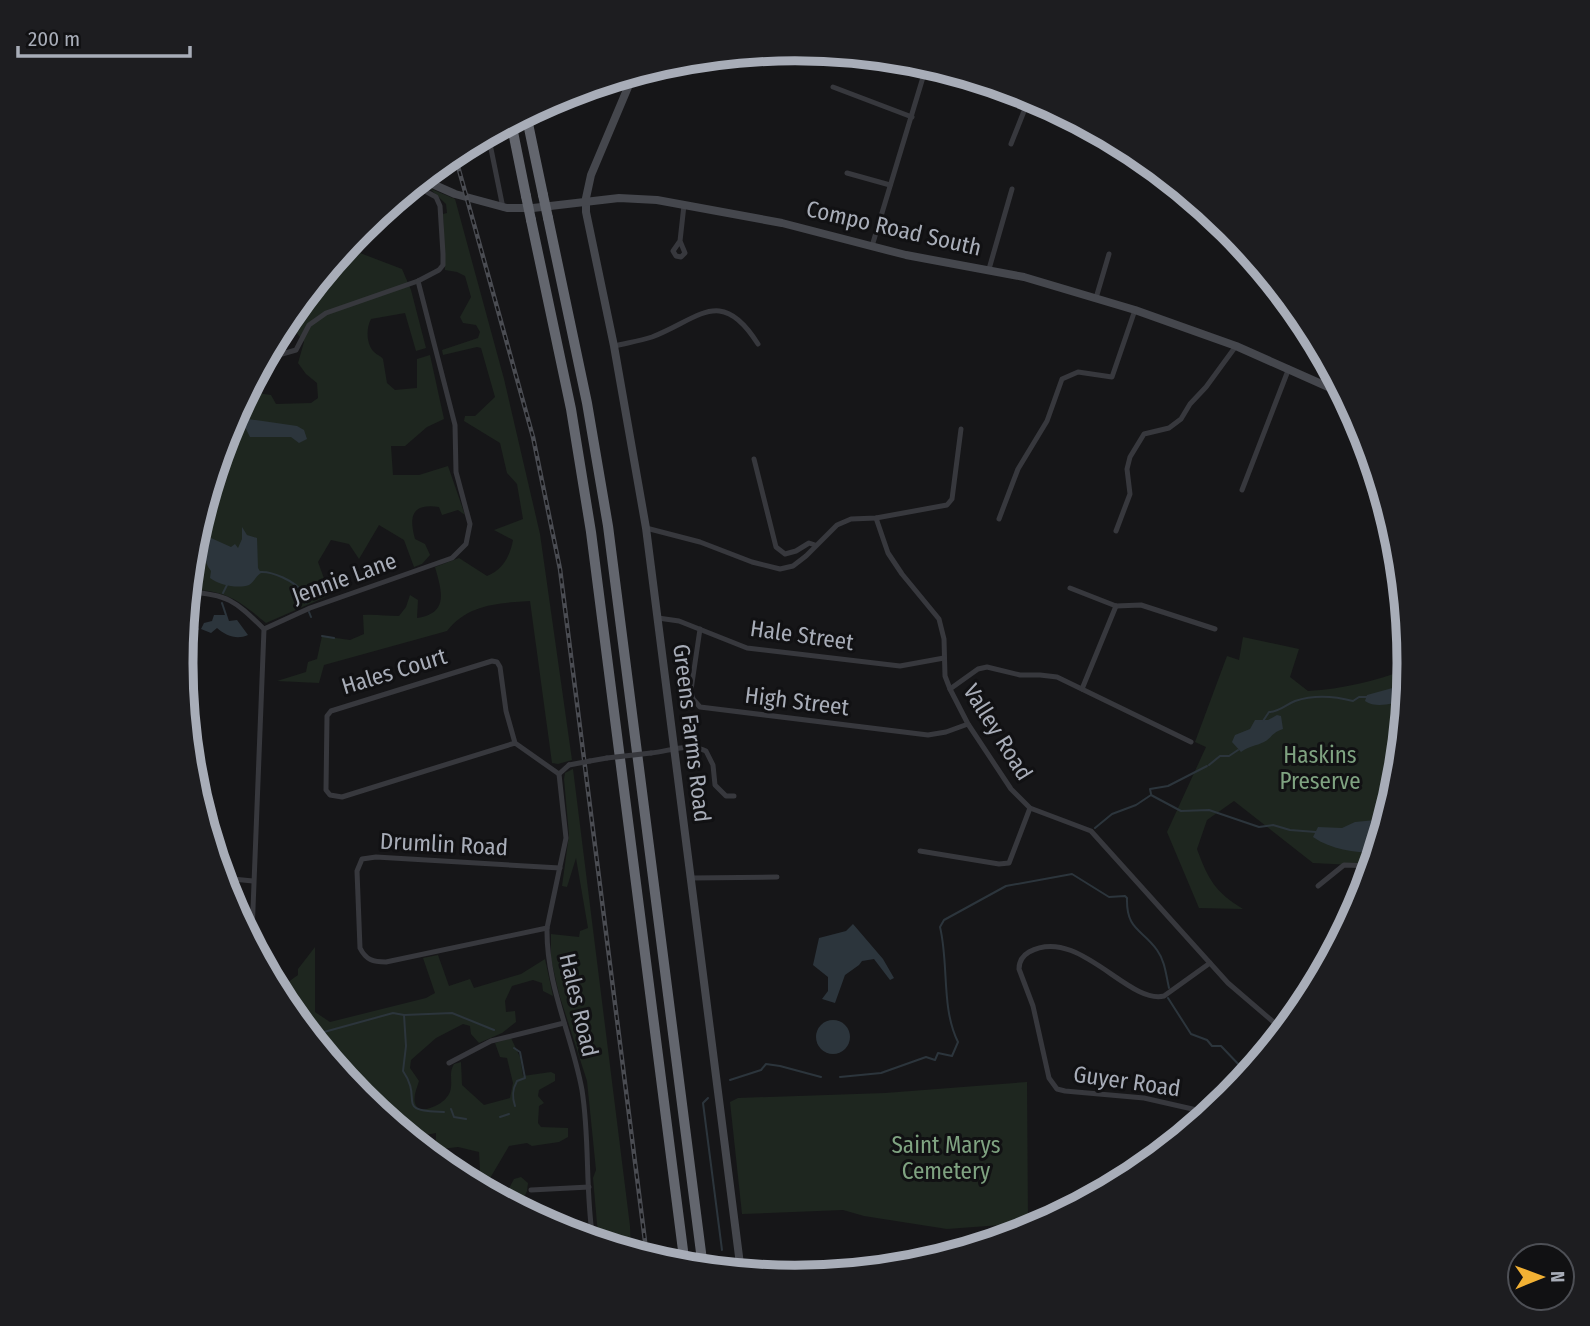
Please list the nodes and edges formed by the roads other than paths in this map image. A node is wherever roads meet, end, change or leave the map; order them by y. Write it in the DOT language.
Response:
graph roads {
  1 [pos="923,76"];
  2 [pos="629,85"];
  3 [pos="834,87"];
  4 [pos="1026,107"];
  5 [pos="912,117"];
  6 [pos="528,124"];
  7 [pos="512,132"];
  8 [pos="490,144"];
  9 [pos="1011,144"];
  10 [pos="847,173"];
  11 [pos="432,184"];
  12 [pos="890,185"];
  13 [pos="1012,189"];
  14 [pos="424,190"];
  15 [pos="586,202"];
  16 [pos="684,205"];
  17 [pos="503,208"];
  18 [pos="680,241"];
  19 [pos="872,246"];
  20 [pos="1109,254"];
  21 [pos="989,269"];
  22 [pos="418,281"];
  23 [pos="1096,298"];
  24 [pos="1135,310"];
  25 [pos="758,344"];
  26 [pos="614,346"];
  27 [pos="1236,346"];
  28 [pos="279,354"];
  29 [pos="1289,368"];
  30 [pos="1329,386"];
  31 [pos="961,429"];
  32 [pos="754,460"];
  33 [pos="1242,490"];
  34 [pos="876,518"];
  35 [pos="999,519"];
  36 [pos="646,528"];
  37 [pos="1116,531"];
  38 [pos="815,545"];
  39 [pos="1070,588"];
  40 [pos="197,593"];
  41 [pos="1116,606"];
  42 [pos="658,618"];
  43 [pos="264,629"];
  44 [pos="700,629"];
  45 [pos="1215,629"];
  46 [pos="944,658"];
  47 [pos="950,689"];
  48 [pos="1082,689"];
  49 [pos="968,724"];
  50 [pos="1191,742"];
  51 [pos="515,743"];
  52 [pos="675,751"];
  53 [pos="559,774"];
  54 [pos="734,796"];
  55 [pos="1030,808"];
  56 [pos="920,851"];
  57 [pos="1361,866"];
  58 [pos="560,868"];
  59 [pos="691,877"];
  60 [pos="778,877"];
  61 [pos="234,879"];
  62 [pos="253,881"];
  63 [pos="1318,886"];
  64 [pos="251,920"];
  65 [pos="547,928"];
  66 [pos="1210,963"];
  67 [pos="564,1023"];
  68 [pos="1275,1024"];
  69 [pos="449,1063"];
  70 [pos="1197,1110"];
  71 [pos="589,1187"];
  72 [pos="531,1189"];
  73 [pos="592,1229"];
  74 [pos="683,1254"];
  75 [pos="702,1257"];
  76 [pos="740,1262"];
  1 -- 5 [label="street"];
  2 -- 15 [label="main road, Greens Farms Road"];
  3 -- 5 [label="street"];
  4 -- 9 [label="street"];
  5 -- 12 [label="street"];
  6 -- 75 [label="highway, bridge"];
  7 -- 74 [label="highway, bridge"];
  8 -- 17 [label="street"];
  10 -- 12 [label="street"];
  11 -- 17 [label="main road, Compo Road South"];
  12 -- 19 [label="street"];
  13 -- 21 [label="street"];
  14 -- 22 [label="street"];
  15 -- 16 [label="main road, Compo Road South"];
  15 -- 17 [label="main road, Compo Road South"];
  15 -- 26 [label="main road, Greens Farms Road"];
  16 -- 18 [label="street"];
  16 -- 19 [label="main road, Compo Road South"];
  19 -- 21 [label="main road, Compo Road South"];
  20 -- 23 [label="street"];
  21 -- 23 [label="main road, Compo Road South"];
  22 -- 28 [label="street"];
  22 -- 43 [label="street, Jennie Lane"];
  23 -- 24 [label="main road, Compo Road South"];
  24 -- 27 [label="main road, Compo Road South"];
  24 -- 35 [label="street"];
  25 -- 26 [label="street"];
  26 -- 36 [label="main road, Greens Farms Road"];
  27 -- 29 [label="main road, Compo Road South"];
  27 -- 37 [label="street"];
  29 -- 30 [label="main road, Compo Road South"];
  29 -- 33 [label="street"];
  31 -- 34 [label="street"];
  32 -- 38 [label="street"];
  34 -- 38 [label="street"];
  34 -- 46 [label="street, Valley Road"];
  36 -- 38 [label="street"];
  36 -- 42 [label="main road, Greens Farms Road"];
  39 -- 41 [label="street"];
  40 -- 43 [label="street"];
  41 -- 45 [label="street"];
  41 -- 48 [label="street"];
  42 -- 44 [label="street, Hale Street"];
  42 -- 52 [label="main road, Greens Farms Road"];
  43 -- 62 [label="street"];
  44 -- 46 [label="street, Hale Street"];
  44 -- 49 [label="street, High Street"];
  46 -- 47 [label="street, Valley Road"];
  47 -- 48 [label="street"];
  47 -- 49 [label="street, Valley Road"];
  48 -- 50 [label="street"];
  49 -- 55 [label="street, Valley Road"];
  51 -- 51 [label="street, Hales Court"];
  51 -- 53 [label="street"];
  52 -- 53 [label="street, bridge"];
  52 -- 54 [label="street"];
  52 -- 59 [label="main road, Greens Farms Road"];
  53 -- 58 [label="street, Hales Road"];
  55 -- 56 [label="street"];
  55 -- 66 [label="street, Valley Road"];
  57 -- 63 [label="street"];
  58 -- 65 [label="street, Hales Road"];
  58 -- 65 [label="street, Drumlin Road"];
  59 -- 60 [label="street"];
  59 -- 76 [label="main road, Greens Farms Road"];
  61 -- 62 [label="street"];
  62 -- 64 [label="street"];
  65 -- 67 [label="street, Hales Road"];
  66 -- 68 [label="street, Valley Road"];
  66 -- 70 [label="street, Guyer Road"];
  67 -- 69 [label="street"];
  67 -- 71 [label="street, Hales Road"];
  71 -- 72 [label="street"];
  71 -- 73 [label="street, Hales Road"];
}
